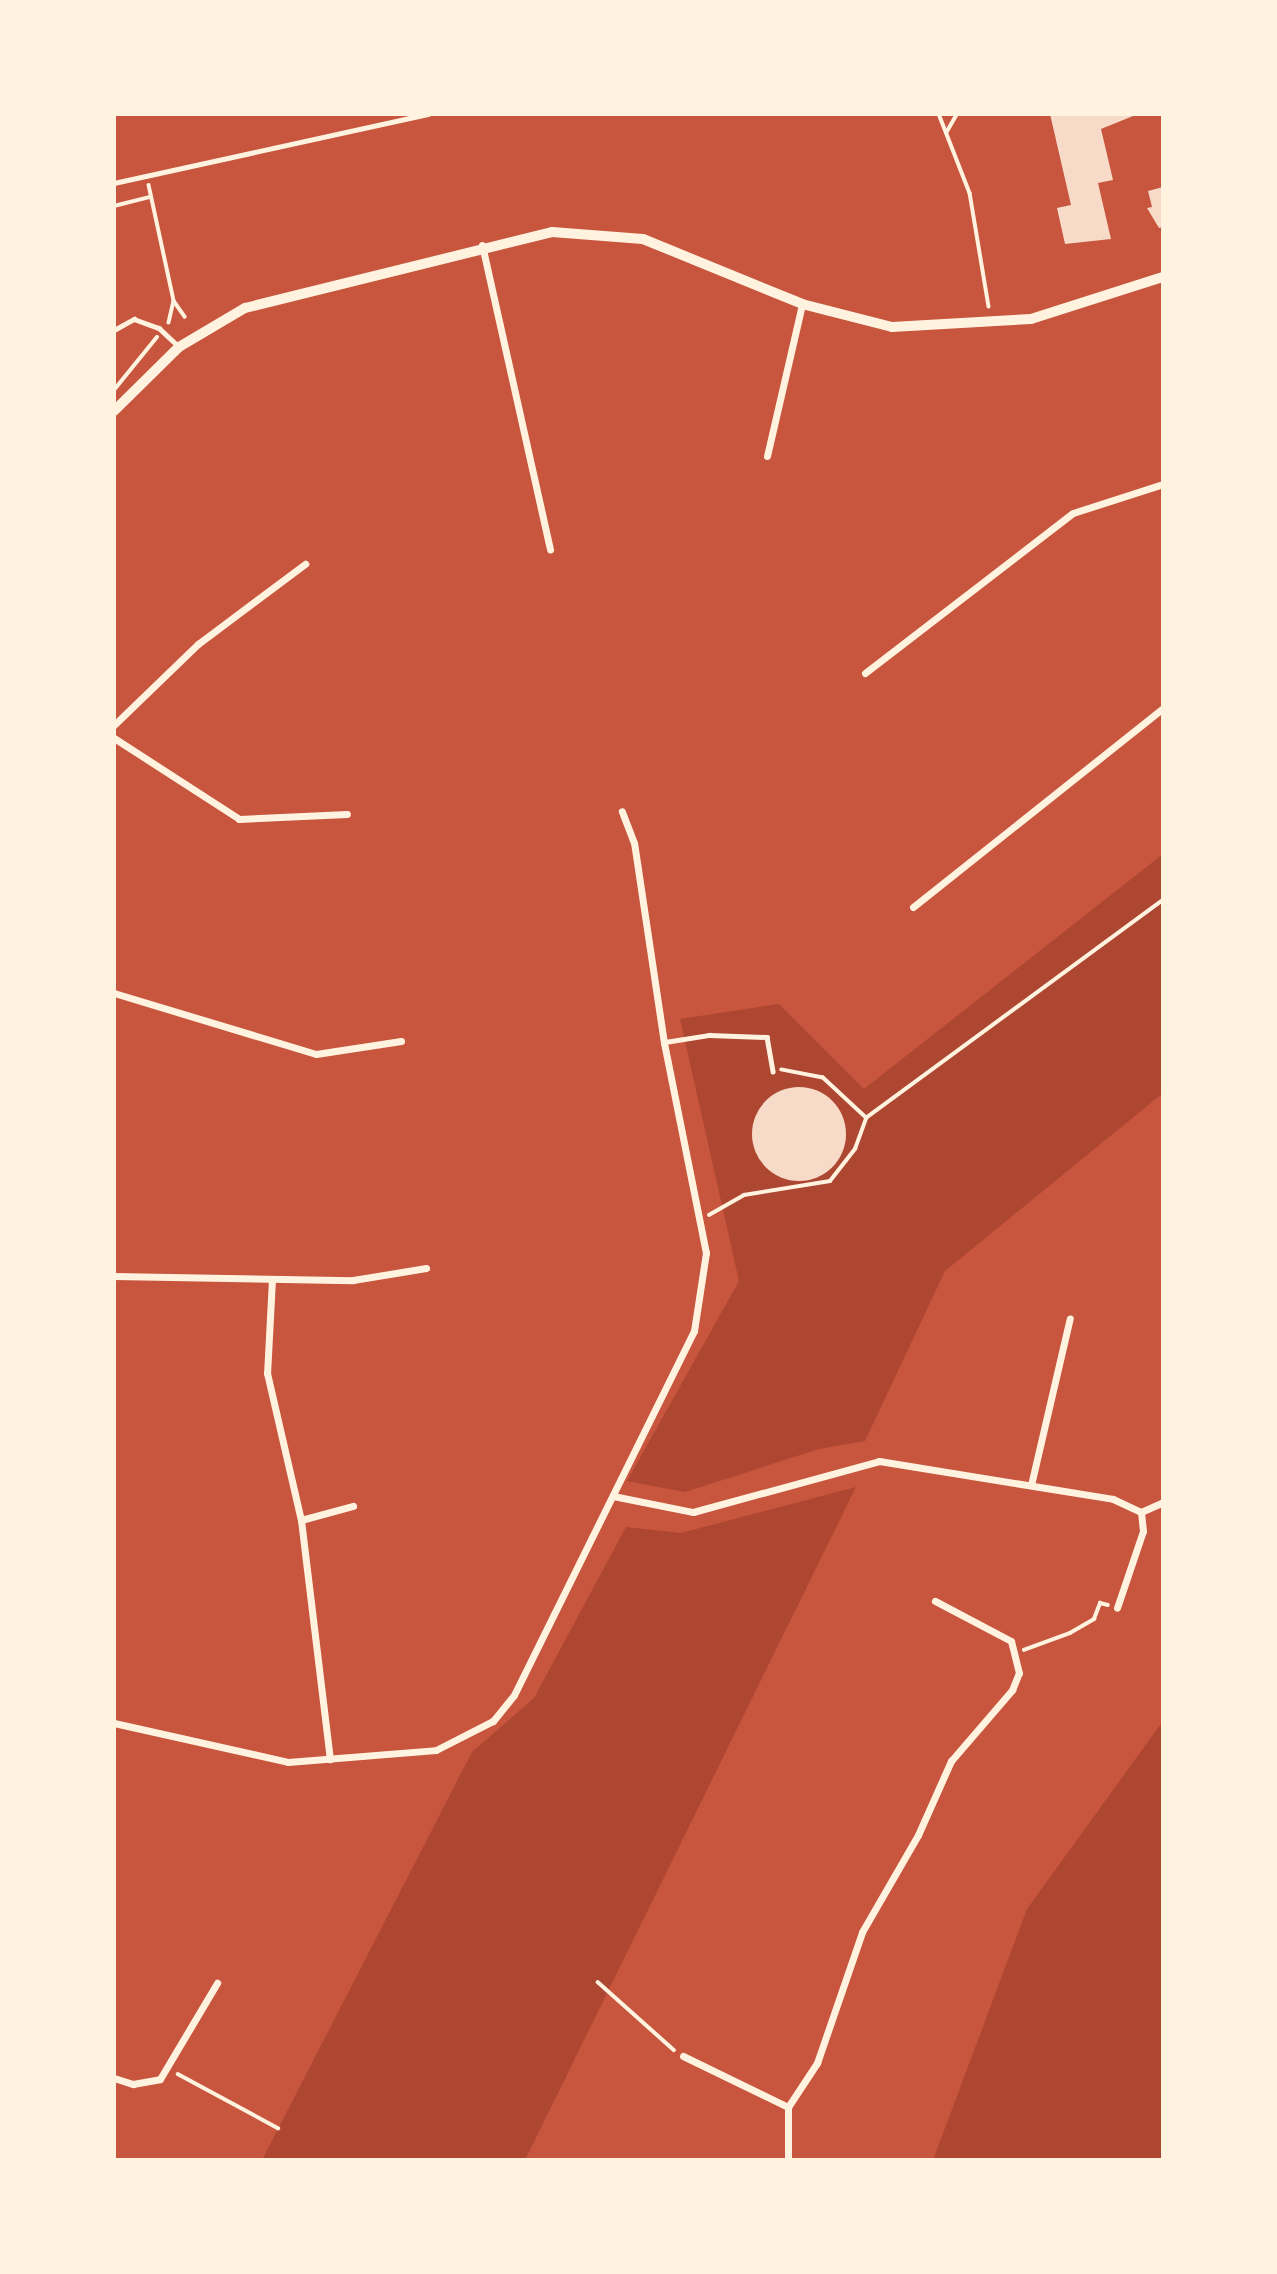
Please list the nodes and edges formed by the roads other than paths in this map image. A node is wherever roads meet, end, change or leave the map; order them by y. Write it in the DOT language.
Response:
graph roads {
  1 [pos="429,114"];
  2 [pos="114,183"];
  3 [pos="482,245"];
  4 [pos="1163,277"];
  5 [pos="802,304"];
  6 [pos="114,330"];
  7 [pos="178,347"];
  8 [pos="114,411"];
  9 [pos="767,456"];
  10 [pos="1163,484"];
  11 [pos="550,549"];
  12 [pos="305,564"];
  13 [pos="865,673"];
  14 [pos="1163,708"];
  15 [pos="114,725"];
  16 [pos="114,738"];
  17 [pos="622,811"];
  18 [pos="347,814"];
  19 [pos="914,907"];
  20 [pos="114,993"];
  21 [pos="401,1041"];
  22 [pos="664,1043"];
  23 [pos="773,1071"];
  24 [pos="426,1268"];
  25 [pos="114,1276"];
  26 [pos="272,1279"];
  27 [pos="1070,1318"];
  28 [pos="1031,1485"];
  29 [pos="613,1496"];
  30 [pos="1163,1502"];
  31 [pos="353,1506"];
  32 [pos="1141,1512"];
  33 [pos="301,1520"];
  34 [pos="935,1601"];
  35 [pos="1117,1608"];
  36 [pos="114,1723"];
  37 [pos="330,1759"];
  38 [pos="217,1983"];
  39 [pos="683,2056"];
  40 [pos="114,2078"];
  41 [pos="788,2107"];
  42 [pos="789,2160"];
  1 -- 2 [label="lane"];
  3 -- 5 [label="street"];
  3 -- 7 [label="street"];
  3 -- 11 [label="street"];
  4 -- 5 [label="street"];
  5 -- 9 [label="street"];
  6 -- 7 [label="lane"];
  7 -- 8 [label="street"];
  10 -- 13 [label="street"];
  12 -- 15 [label="street"];
  14 -- 19 [label="street"];
  16 -- 18 [label="street"];
  17 -- 22 [label="street"];
  20 -- 21 [label="street"];
  22 -- 23 [label="lane"];
  22 -- 29 [label="street"];
  24 -- 26 [label="street"];
  25 -- 26 [label="street"];
  26 -- 33 [label="street"];
  27 -- 28 [label="street"];
  28 -- 29 [label="street"];
  28 -- 32 [label="street"];
  29 -- 37 [label="street"];
  30 -- 32 [label="street"];
  31 -- 33 [label="street"];
  32 -- 35 [label="street"];
  33 -- 37 [label="street"];
  34 -- 41 [label="street"];
  36 -- 37 [label="street"];
  38 -- 40 [label="street"];
  39 -- 41 [label="street"];
  41 -- 42 [label="street"];
}
